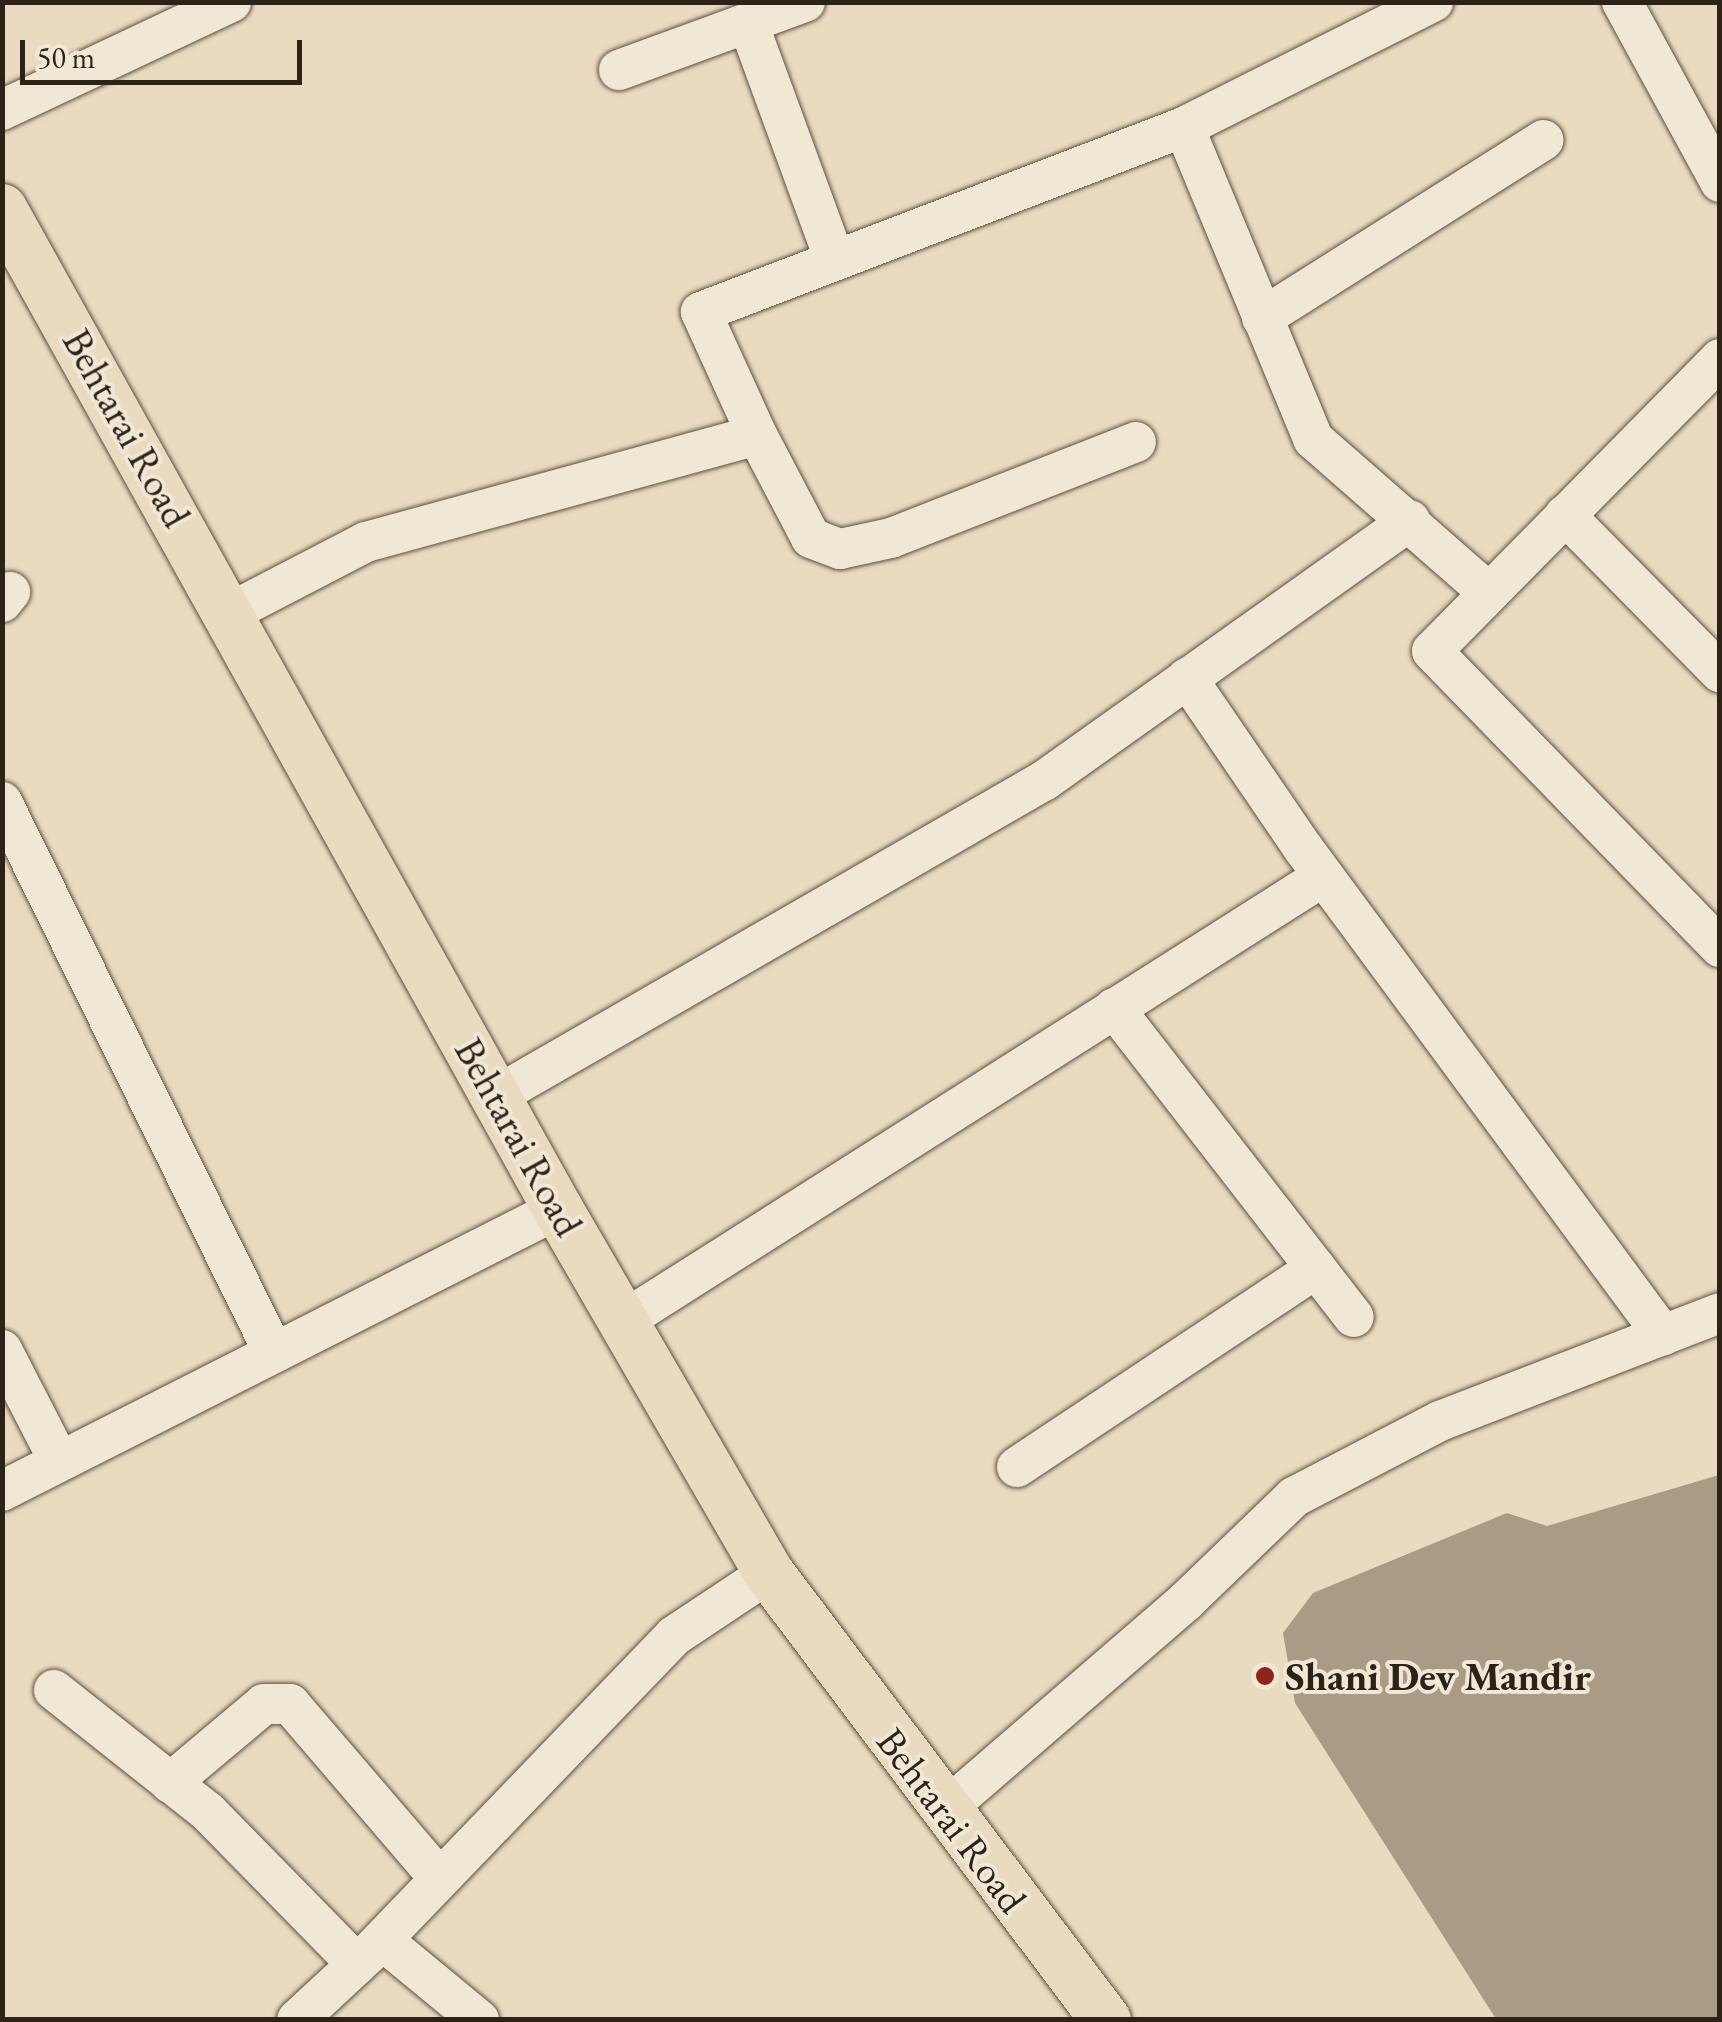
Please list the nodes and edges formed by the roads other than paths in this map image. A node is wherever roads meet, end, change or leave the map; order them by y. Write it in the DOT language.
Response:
graph roads {
  1 [pos="232,2"];
  2 [pos="805,2"];
  3 [pos="1433,2"];
  4 [pos="1622,2"];
  5 [pos="748,23"];
  6 [pos="619,70"];
  7 [pos="2,110"];
  8 [pos="1184,127"];
  9 [pos="1544,140"];
  10 [pos="1720,182"];
  11 [pos="9,238"];
  12 [pos="835,261"];
  13 [pos="1262,318"];
  14 [pos="1713,378"];
  15 [pos="757,435"];
  16 [pos="1136,442"];
  17 [pos="1565,515"];
  18 [pos="1410,521"];
  19 [pos="1488,592"];
  20 [pos="231,612"];
  21 [pos="1720,672"];
  22 [pos="1188,678"];
  23 [pos="2,802"];
  24 [pos="1324,876"];
  25 [pos="1720,947"];
  26 [pos="1114,1008"];
  27 [pos="496,1096"];
  28 [pos="558,1209"];
  29 [pos="1316,1268"];
  30 [pos="1720,1313"];
  31 [pos="1354,1317"];
  32 [pos="622,1321"];
  33 [pos="1663,1335"];
  34 [pos="272,1349"];
  35 [pos="2,1350"];
  36 [pos="59,1461"];
  37 [pos="1018,1467"];
  38 [pos="2,1490"];
  39 [pos="769,1574"];
  40 [pos="54,1690"];
  41 [pos="170,1783"];
  42 [pos="943,1811"];
  43 [pos="440,1879"];
  44 [pos="370,1952"];
  45 [pos="297,2020"];
  46 [pos="479,2020"];
  47 [pos="1106,2020"];
  1 -- 7 [label="street"];
  2 -- 5 [label="street"];
  3 -- 8 [label="street"];
  4 -- 10 [label="street"];
  5 -- 6 [label="street"];
  5 -- 12 [label="street"];
  8 -- 12 [label="street"];
  8 -- 13 [label="street"];
  9 -- 13 [label="street"];
  11 -- 20 [label="main road, Behtarai Road"];
  12 -- 15 [label="street"];
  13 -- 18 [label="street"];
  14 -- 17 [label="street"];
  15 -- 16 [label="street"];
  15 -- 20 [label="street"];
  17 -- 19 [label="street"];
  17 -- 21 [label="street"];
  18 -- 19 [label="street"];
  18 -- 22 [label="street"];
  19 -- 25 [label="street"];
  20 -- 27 [label="main road, Behtarai Road"];
  22 -- 24 [label="street"];
  22 -- 27 [label="street"];
  23 -- 34 [label="street"];
  24 -- 26 [label="street"];
  24 -- 33 [label="street"];
  26 -- 29 [label="street"];
  26 -- 32 [label="street"];
  27 -- 28 [label="main road, Behtarai Road"];
  28 -- 32 [label="main road, Behtarai Road"];
  28 -- 34 [label="street"];
  29 -- 31 [label="street"];
  29 -- 37 [label="street"];
  30 -- 33 [label="street"];
  32 -- 39 [label="main road, Behtarai Road"];
  33 -- 42 [label="street"];
  34 -- 36 [label="street"];
  35 -- 36 [label="street"];
  36 -- 38 [label="street"];
  39 -- 42 [label="main road, Behtarai Road"];
  39 -- 43 [label="street"];
  40 -- 41 [label="street"];
  41 -- 43 [label="street"];
  41 -- 44 [label="street"];
  42 -- 47 [label="main road, Behtarai Road"];
  43 -- 44 [label="street"];
  44 -- 45 [label="street"];
  44 -- 46 [label="street"];
}
